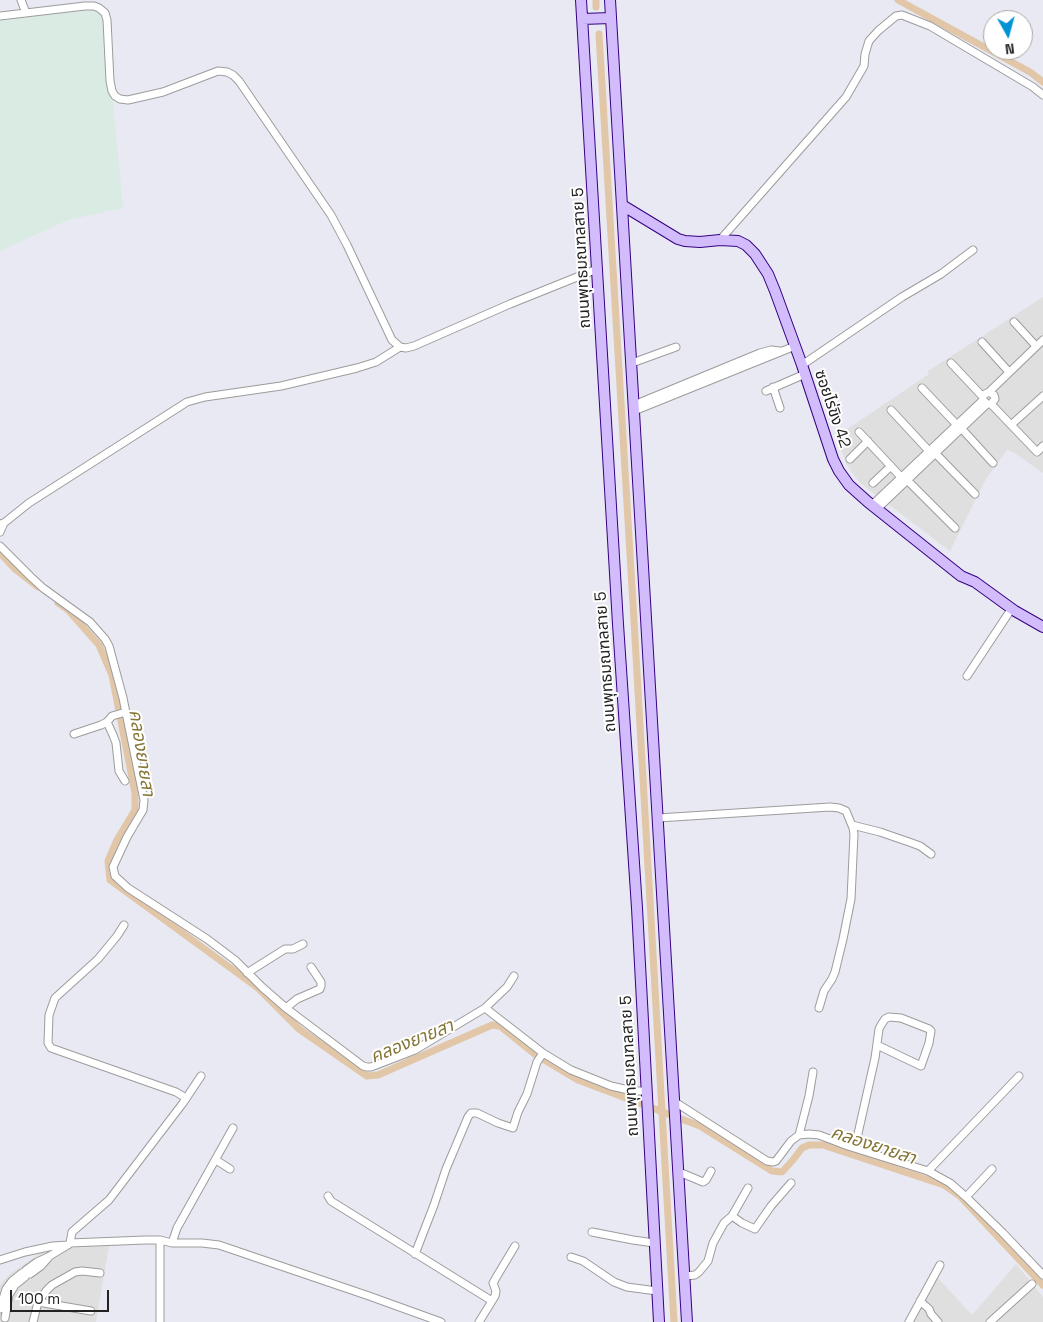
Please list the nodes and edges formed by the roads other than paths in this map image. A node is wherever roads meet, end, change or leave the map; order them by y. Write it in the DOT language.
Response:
graph roads {
  1 [pos="21,0"];
  2 [pos="581,0"];
  3 [pos="610,0"];
  4 [pos="26,13"];
  5 [pos="0,16"];
  6 [pos="611,18"];
  7 [pos="582,19"];
  8 [pos="1043,95"];
  9 [pos="622,205"];
  10 [pos="720,240"];
  11 [pos="973,250"];
  12 [pos="597,269"];
  13 [pos="1014,322"];
  14 [pos="1043,340"];
  15 [pos="982,342"];
  16 [pos="795,346"];
  17 [pos="1036,346"];
  18 [pos="400,347"];
  19 [pos="676,347"];
  20 [pos="632,363"];
  21 [pos="951,363"];
  22 [pos="803,370"];
  23 [pos="1009,372"];
  24 [pos="922,388"];
  25 [pos="1043,396"];
  26 [pos="986,399"];
  27 [pos="634,408"];
  28 [pos="780,408"];
  29 [pos="891,410"];
  30 [pos="1012,425"];
  31 [pos="959,427"];
  32 [pos="859,432"];
  33 [pos="868,441"];
  34 [pos="1043,446"];
  35 [pos="932,452"];
  36 [pos="850,459"];
  37 [pos="993,462"];
  38 [pos="891,466"];
  39 [pos="904,479"];
  40 [pos="873,483"];
  41 [pos="975,494"];
  42 [pos="874,507"];
  43 [pos="2,523"];
  44 [pos="955,528"];
  45 [pos="0,532"];
  46 [pos="0,546"];
  47 [pos="1012,608"];
  48 [pos="1043,627"];
  49 [pos="967,676"];
  50 [pos="124,713"];
  51 [pos="109,719"];
  52 [pos="74,734"];
  53 [pos="125,781"];
  54 [pos="658,818"];
  55 [pos="852,825"];
  56 [pos="932,854"];
  57 [pos="124,925"];
  58 [pos="304,944"];
  59 [pos="311,967"];
  60 [pos="247,972"];
  61 [pos="514,976"];
  62 [pos="286,1008"];
  63 [pos="485,1008"];
  64 [pos="818,1008"];
  65 [pos="877,1045"];
  66 [pos="542,1054"];
  67 [pos="813,1072"];
  68 [pos="201,1076"];
  69 [pos="1019,1076"];
  70 [pos="646,1092"];
  71 [pos="186,1098"];
  72 [pos="675,1104"];
  73 [pos="233,1128"];
  74 [pos="798,1135"];
  75 [pos="855,1147"];
  76 [pos="216,1160"];
  77 [pos="992,1168"];
  78 [pos="230,1169"];
  79 [pos="711,1171"];
  80 [pos="928,1171"];
  81 [pos="679,1172"];
  82 [pos="791,1183"];
  83 [pos="748,1188"];
  84 [pos="328,1196"];
  85 [pos="966,1197"];
  86 [pos="732,1216"];
  87 [pos="592,1232"];
  88 [pos="160,1240"];
  89 [pos="172,1243"];
  90 [pos="654,1243"];
  91 [pos="69,1244"];
  92 [pos="515,1246"];
  93 [pos="415,1254"];
  94 [pos="571,1257"];
  95 [pos="0,1260"];
  96 [pos="940,1265"];
  97 [pos="100,1273"];
  98 [pos="1043,1275"];
  99 [pos="685,1276"];
  100 [pos="1032,1284"];
  101 [pos="657,1291"];
  102 [pos="7,1294"];
  103 [pos="492,1301"];
  104 [pos="920,1301"];
  105 [pos="38,1302"];
  106 [pos="0,1309"];
  107 [pos="90,1310"];
  108 [pos="916,1310"];
  109 [pos="931,1314"];
  110 [pos="5,1318"];
  111 [pos="33,1322"];
  112 [pos="160,1322"];
  113 [pos="441,1322"];
  114 [pos="479,1322"];
  115 [pos="659,1322"];
  116 [pos="688,1322"];
  117 [pos="909,1322"];
  118 [pos="938,1322"];
  119 [pos="990,1322"];
  1 -- 4 [label="street"];
  2 -- 7 [label="main road, ถนนพุทธมณฑลสาย 5"];
  3 -- 6 [label="main road"];
  4 -- 5 [label="street"];
  4 -- 18 [label="street"];
  6 -- 7 [label="main road"];
  6 -- 9 [label="main road"];
  7 -- 12 [label="main road, ถนนพุทธมณฑลสาย 5"];
  8 -- 10 [label="street"];
  9 -- 10 [label="main road, ซอยไร่ขิง 42"];
  9 -- 20 [label="main road"];
  10 -- 16 [label="main road, ซอยไร่ขิง 42"];
  11 -- 22 [label="street"];
  12 -- 18 [label="street"];
  12 -- 70 [label="main road, ถนนพุทธมณฑลสาย 5"];
  13 -- 17 [label="street"];
  14 -- 17 [label="street"];
  15 -- 23 [label="street"];
  16 -- 22 [label="main road, ซอยไร่ขิง 42"];
  16 -- 27 [label="street"];
  17 -- 23 [label="street"];
  18 -- 43 [label="street"];
  19 -- 20 [label="street"];
  20 -- 27 [label="main road"];
  21 -- 26 [label="street"];
  22 -- 28 [label="street"];
  22 -- 42 [label="main road, ซอยไร่ขิง 42"];
  23 -- 26 [label="street"];
  24 -- 31 [label="street"];
  25 -- 30 [label="street"];
  26 -- 30 [label="street"];
  26 -- 31 [label="street"];
  27 -- 54 [label="main road"];
  29 -- 35 [label="street"];
  30 -- 34 [label="street"];
  31 -- 35 [label="street"];
  31 -- 37 [label="street"];
  32 -- 33 [label="street"];
  33 -- 36 [label="street"];
  33 -- 38 [label="street"];
  35 -- 39 [label="street"];
  35 -- 41 [label="street"];
  38 -- 39 [label="street"];
  38 -- 40 [label="street"];
  39 -- 42 [label="street"];
  39 -- 44 [label="street"];
  42 -- 47 [label="main road, ซอยไร่ขิง 42"];
  43 -- 45 [label="street"];
  46 -- 50 [label="street"];
  47 -- 48 [label="main road, ซอยไร่ขิง 42"];
  47 -- 49 [label="street"];
  50 -- 51 [label="street"];
  50 -- 60 [label="street"];
  51 -- 52 [label="street"];
  51 -- 53 [label="street"];
  54 -- 55 [label="street"];
  54 -- 72 [label="main road"];
  55 -- 56 [label="street"];
  55 -- 64 [label="street"];
  57 -- 71 [label="street"];
  58 -- 60 [label="street"];
  59 -- 62 [label="street"];
  60 -- 62 [label="street"];
  61 -- 63 [label="street"];
  62 -- 63 [label="street"];
  63 -- 66 [label="street"];
  65 -- 65 [label="street"];
  65 -- 75 [label="street"];
  66 -- 70 [label="street"];
  66 -- 93 [label="street"];
  67 -- 74 [label="street"];
  68 -- 71 [label="street"];
  69 -- 80 [label="street"];
  70 -- 90 [label="main road, ถนนพุทธมณฑลสาย 5"];
  71 -- 91 [label="street"];
  72 -- 74 [label="street"];
  72 -- 81 [label="main road"];
  73 -- 76 [label="street"];
  74 -- 75 [label="street"];
  75 -- 80 [label="street"];
  76 -- 78 [label="street"];
  76 -- 89 [label="street"];
  77 -- 85 [label="street"];
  79 -- 81 [label="street"];
  80 -- 85 [label="street"];
  81 -- 99 [label="main road"];
  82 -- 86 [label="street"];
  83 -- 86 [label="street"];
  84 -- 93 [label="street"];
  85 -- 98 [label="street"];
  86 -- 99 [label="street"];
  87 -- 90 [label="street"];
  88 -- 89 [label="street"];
  88 -- 91 [label="street"];
  88 -- 112 [label="street"];
  89 -- 113 [label="street"];
  90 -- 101 [label="main road, ถนนพุทธมณฑลสาย 5"];
  91 -- 95 [label="street"];
  91 -- 102 [label="street"];
  92 -- 103 [label="street"];
  93 -- 103 [label="street"];
  94 -- 101 [label="street"];
  96 -- 104 [label="street"];
  97 -- 105 [label="street"];
  99 -- 116 [label="main road"];
  100 -- 119 [label="street"];
  101 -- 115 [label="main road, ถนนพุทธมณฑลสาย 5"];
  102 -- 106 [label="street"];
  102 -- 110 [label="street"];
  103 -- 114 [label="street"];
  104 -- 108 [label="street"];
  104 -- 109 [label="street"];
  105 -- 107 [label="street"];
  105 -- 111 [label="street"];
  108 -- 109 [label="street"];
  108 -- 117 [label="street"];
  109 -- 118 [label="street"];
}
